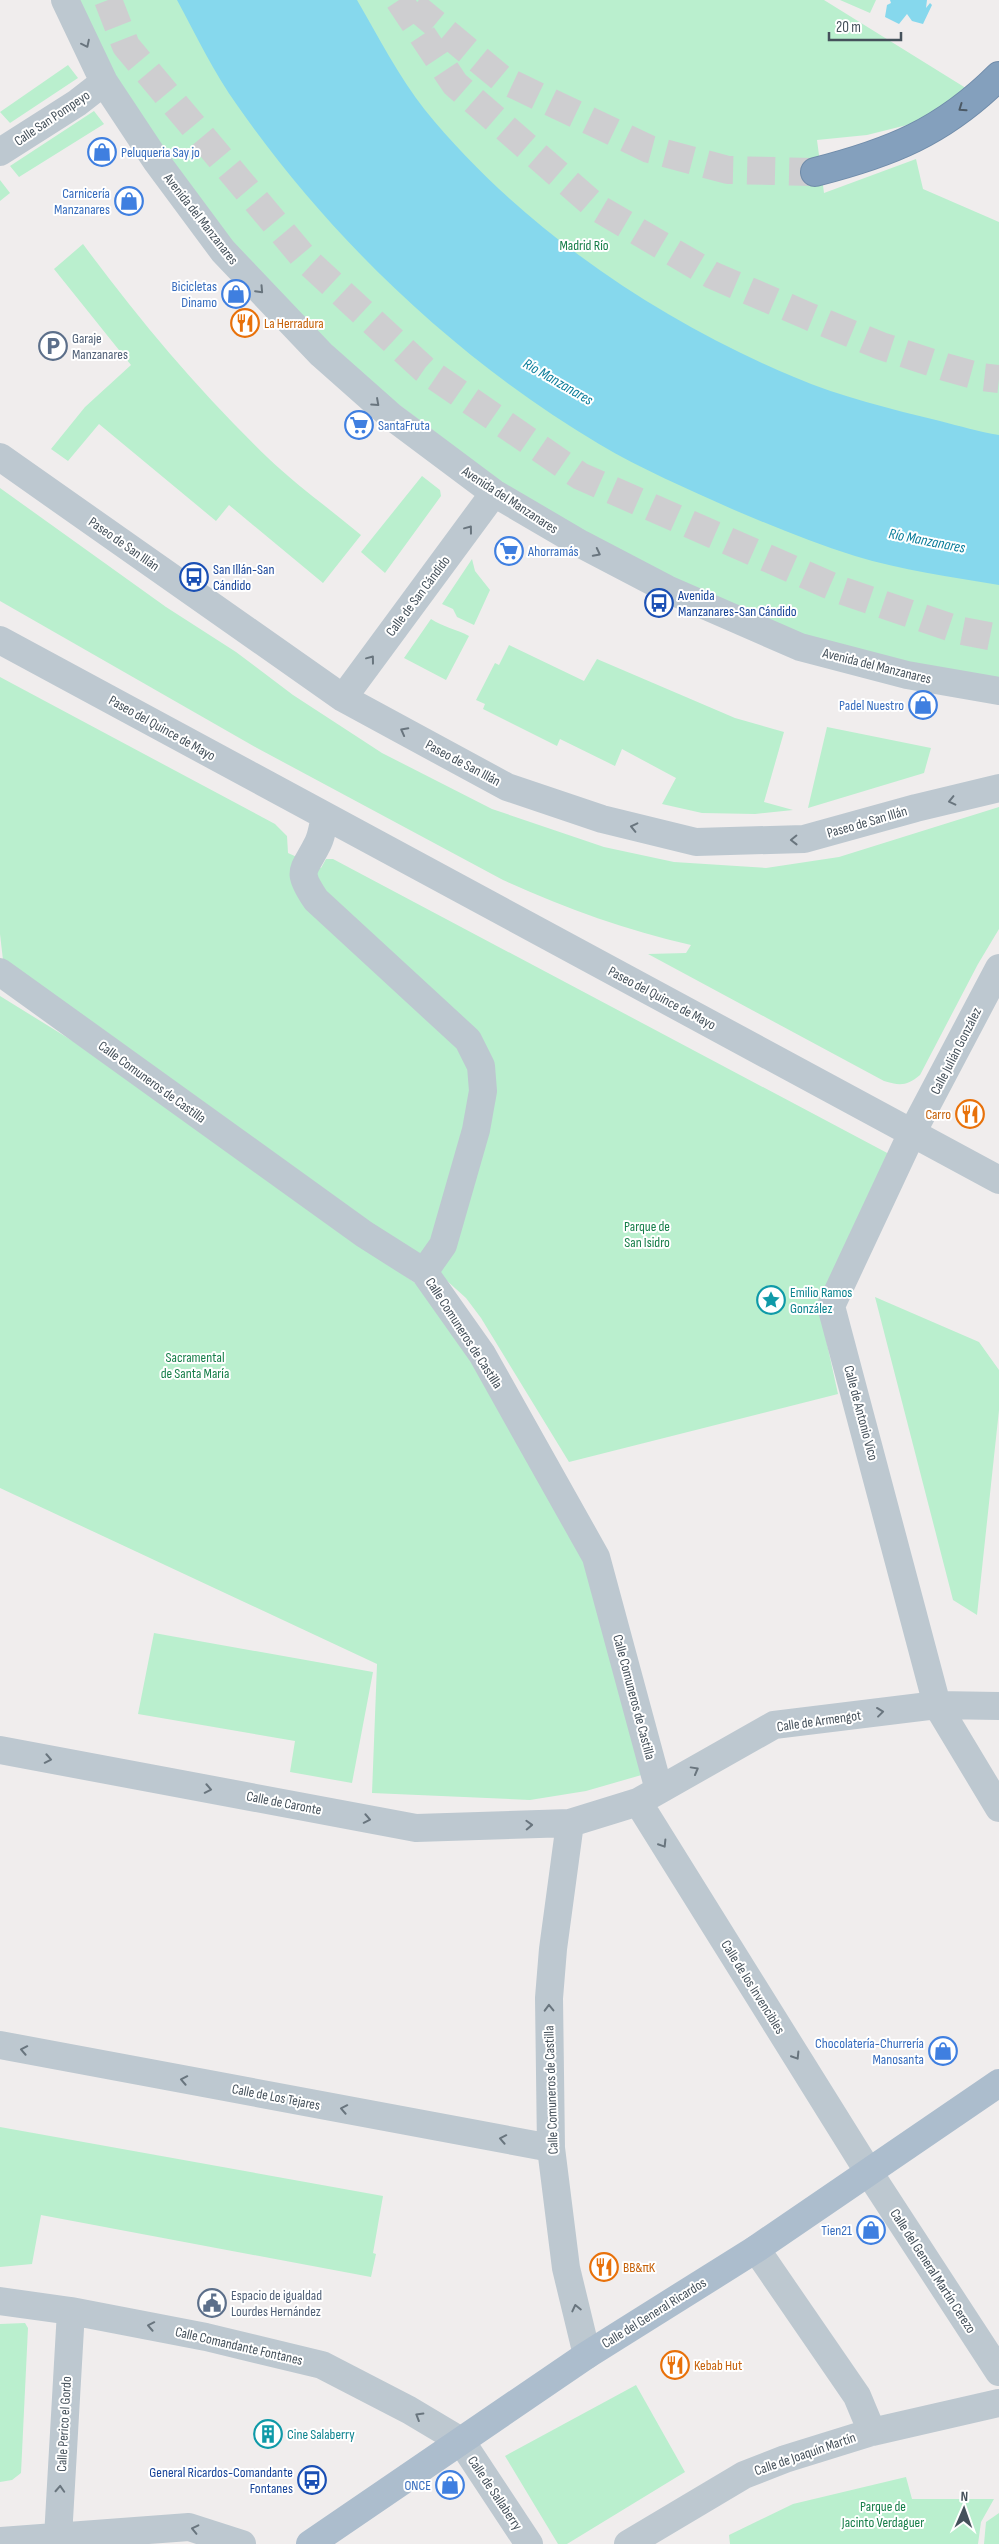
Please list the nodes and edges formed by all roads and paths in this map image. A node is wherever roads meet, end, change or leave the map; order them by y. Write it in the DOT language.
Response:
graph roads {
  1 [pos="64,0"];
  2 [pos="999,76"];
  3 [pos="104,82"];
  4 [pos="0,152"];
  5 [pos="815,172"];
  6 [pos="0,456"];
  7 [pos="494,493"];
  8 [pos="0,640"];
  9 [pos="999,691"];
  10 [pos="343,698"];
  11 [pos="999,788"];
  12 [pos="324,816"];
  13 [pos="999,968"];
  14 [pos="0,972"];
  15 [pos="912,1134"];
  16 [pos="999,1180"];
  17 [pos="424,1272"];
  18 [pos="937,1705"];
  19 [pos="999,1706"];
  20 [pos="0,1750"];
  21 [pos="648,1796"];
  22 [pos="999,1808"];
  23 [pos="570,1823"];
  24 [pos="0,2045"];
  25 [pos="999,2083"];
  26 [pos="551,2148"];
  27 [pos="868,2171"];
  28 [pos="756,2248"];
  29 [pos="0,2301"];
  30 [pos="71,2311"];
  31 [pos="587,2356"];
  32 [pos="999,2372"];
  33 [pos="999,2403"];
  34 [pos="872,2432"];
  35 [pos="461,2441"];
  36 [pos="58,2537"];
  37 [pos="0,2541"];
  38 [pos="242,2544"];
  39 [pos="310,2544"];
  40 [pos="529,2544"];
  41 [pos="628,2544"];
  1 -- 3 [label="street, Avenida del Manzanares, one-way"];
  2 -- 5 [label="highway, one-way"];
  3 -- 4 [label="street, Calle San Pompeyo"];
  3 -- 7 [label="street, Avenida del Manzanares, one-way"];
  6 -- 10 [label="street, Paseo de San Illán"];
  7 -- 9 [label="street, Avenida del Manzanares, one-way"];
  10 -- 7 [label="street, Calle de San Cándido, one-way"];
  8 -- 12 [label="street, Paseo del Quince de Mayo"];
  11 -- 10 [label="street, Paseo de San Illán, one-way"];
  12 -- 15 [label="street, Paseo del Quince de Mayo"];
  12 -- 17 [label="street"];
  13 -- 15 [label="street, Calle Julián González"];
  14 -- 17 [label="street, Calle Comuneros de Castilla"];
  15 -- 16 [label="street, Paseo del Quince de Mayo"];
  15 -- 18 [label="street, Calle de Antonio Vico"];
  17 -- 21 [label="street, Calle Comuneros de Castilla"];
  18 -- 19 [label="street, Calle de Armengot"];
  21 -- 18 [label="street, Calle de Armengot, one-way"];
  18 -- 22 [label="street, Calle de Antonio Vico"];
  20 -- 23 [label="street, Calle de Caronte, one-way"];
  21 -- 23 [label="street, Calle de Armengot"];
  21 -- 27 [label="street, Calle de los Invencibles, one-way"];
  26 -- 23 [label="street, Calle Comuneros de Castilla, one-way"];
  26 -- 24 [label="street, Calle de Los Tejares, one-way"];
  25 -- 27 [label="main road, Calle del General Ricardos"];
  31 -- 26 [label="street, Calle Comuneros de Castilla, one-way"];
  27 -- 28 [label="main road, Calle del General Ricardos"];
  27 -- 32 [label="street, Calle del General Martín Cerezo"];
  28 -- 31 [label="main road, Calle del General Ricardos"];
  28 -- 34 [label="street, Calle de Joaquín Martín"];
  29 -- 30 [label="street, Calle Comandante Fontanes"];
  35 -- 30 [label="street, Calle Comandante Fontanes, one-way"];
  36 -- 30 [label="street, Calle Perico el Gordo, one-way"];
  31 -- 35 [label="main road, Calle del General Ricardos"];
  33 -- 34 [label="street"];
  34 -- 41 [label="street, Calle de Joaquín Martín"];
  35 -- 39 [label="main road, Calle del General Ricardos"];
  35 -- 40 [label="street, Calle de Sallaberry"];
  36 -- 37 [label="street"];
  38 -- 36 [label="street, one-way"];
}
